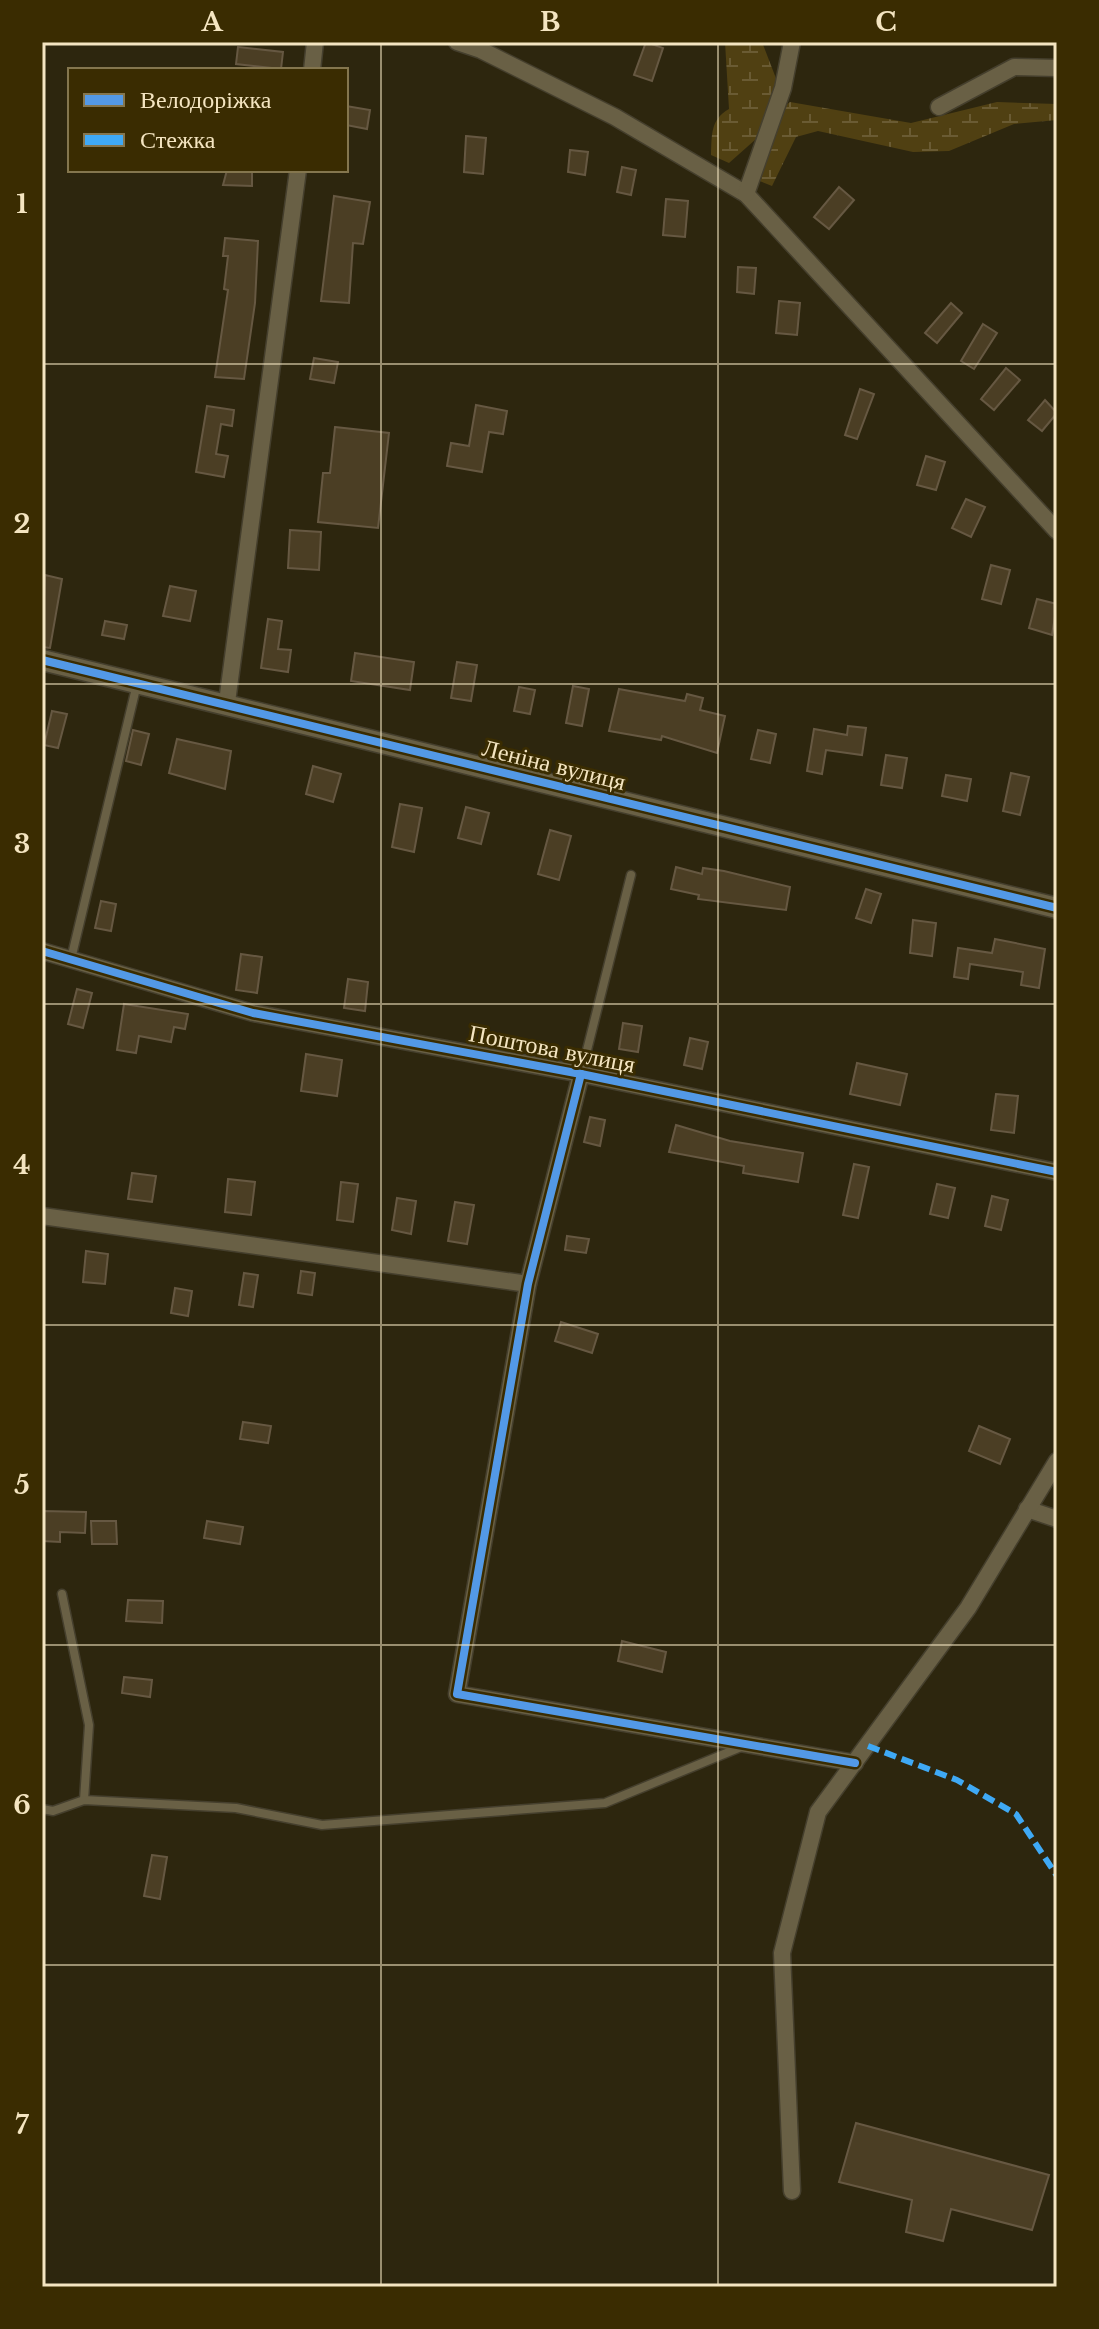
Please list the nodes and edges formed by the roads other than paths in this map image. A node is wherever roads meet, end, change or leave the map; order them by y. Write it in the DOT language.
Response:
graph roads {
  1 [pos="315,42"];
  2 [pos="457,42"];
  3 [pos="792,42"];
  4 [pos="312,68"];
  5 [pos="1057,68"];
  6 [pos="939,107"];
  7 [pos="298,172"];
  8 [pos="746,194"];
  9 [pos="1057,531"];
  10 [pos="42,660"];
  11 [pos="138,682"];
  12 [pos="227,702"];
  13 [pos="631,875"];
  14 [pos="1057,908"];
  15 [pos="42,951"];
  16 [pos="71,960"];
  17 [pos="581,1074"];
  18 [pos="1057,1172"];
  19 [pos="42,1216"];
  20 [pos="528,1284"];
  21 [pos="1057,1461"];
  22 [pos="1027,1509"];
  23 [pos="1057,1519"];
  24 [pos="62,1594"];
  25 [pos="751,1743"];
  26 [pos="855,1763"];
  27 [pos="84,1800"];
  28 [pos="42,1809"];
  29 [pos="792,2191"];
  1 -- 4 [label="street"];
  2 -- 8 [label="street"];
  3 -- 8 [label="street"];
  5 -- 6 [label="street"];
  7 -- 12 [label="street"];
  8 -- 9 [label="street"];
  10 -- 11 [label="street, Леніна вулиця"];
  11 -- 12 [label="street, Леніна вулиця"];
  11 -- 16 [label="lane"];
  12 -- 14 [label="street, Леніна вулиця"];
  13 -- 17 [label="lane"];
  15 -- 16 [label="street, Поштова вулиця"];
  16 -- 17 [label="street, Поштова вулиця"];
  17 -- 18 [label="street, Поштова вулиця"];
  17 -- 20 [label="street"];
  19 -- 20 [label="street"];
  20 -- 25 [label="street"];
  21 -- 22 [label="street"];
  22 -- 23 [label="street"];
  22 -- 26 [label="street"];
  24 -- 27 [label="lane"];
  25 -- 26 [label="street"];
  25 -- 27 [label="lane"];
  26 -- 29 [label="street"];
  27 -- 28 [label="lane"];
}
